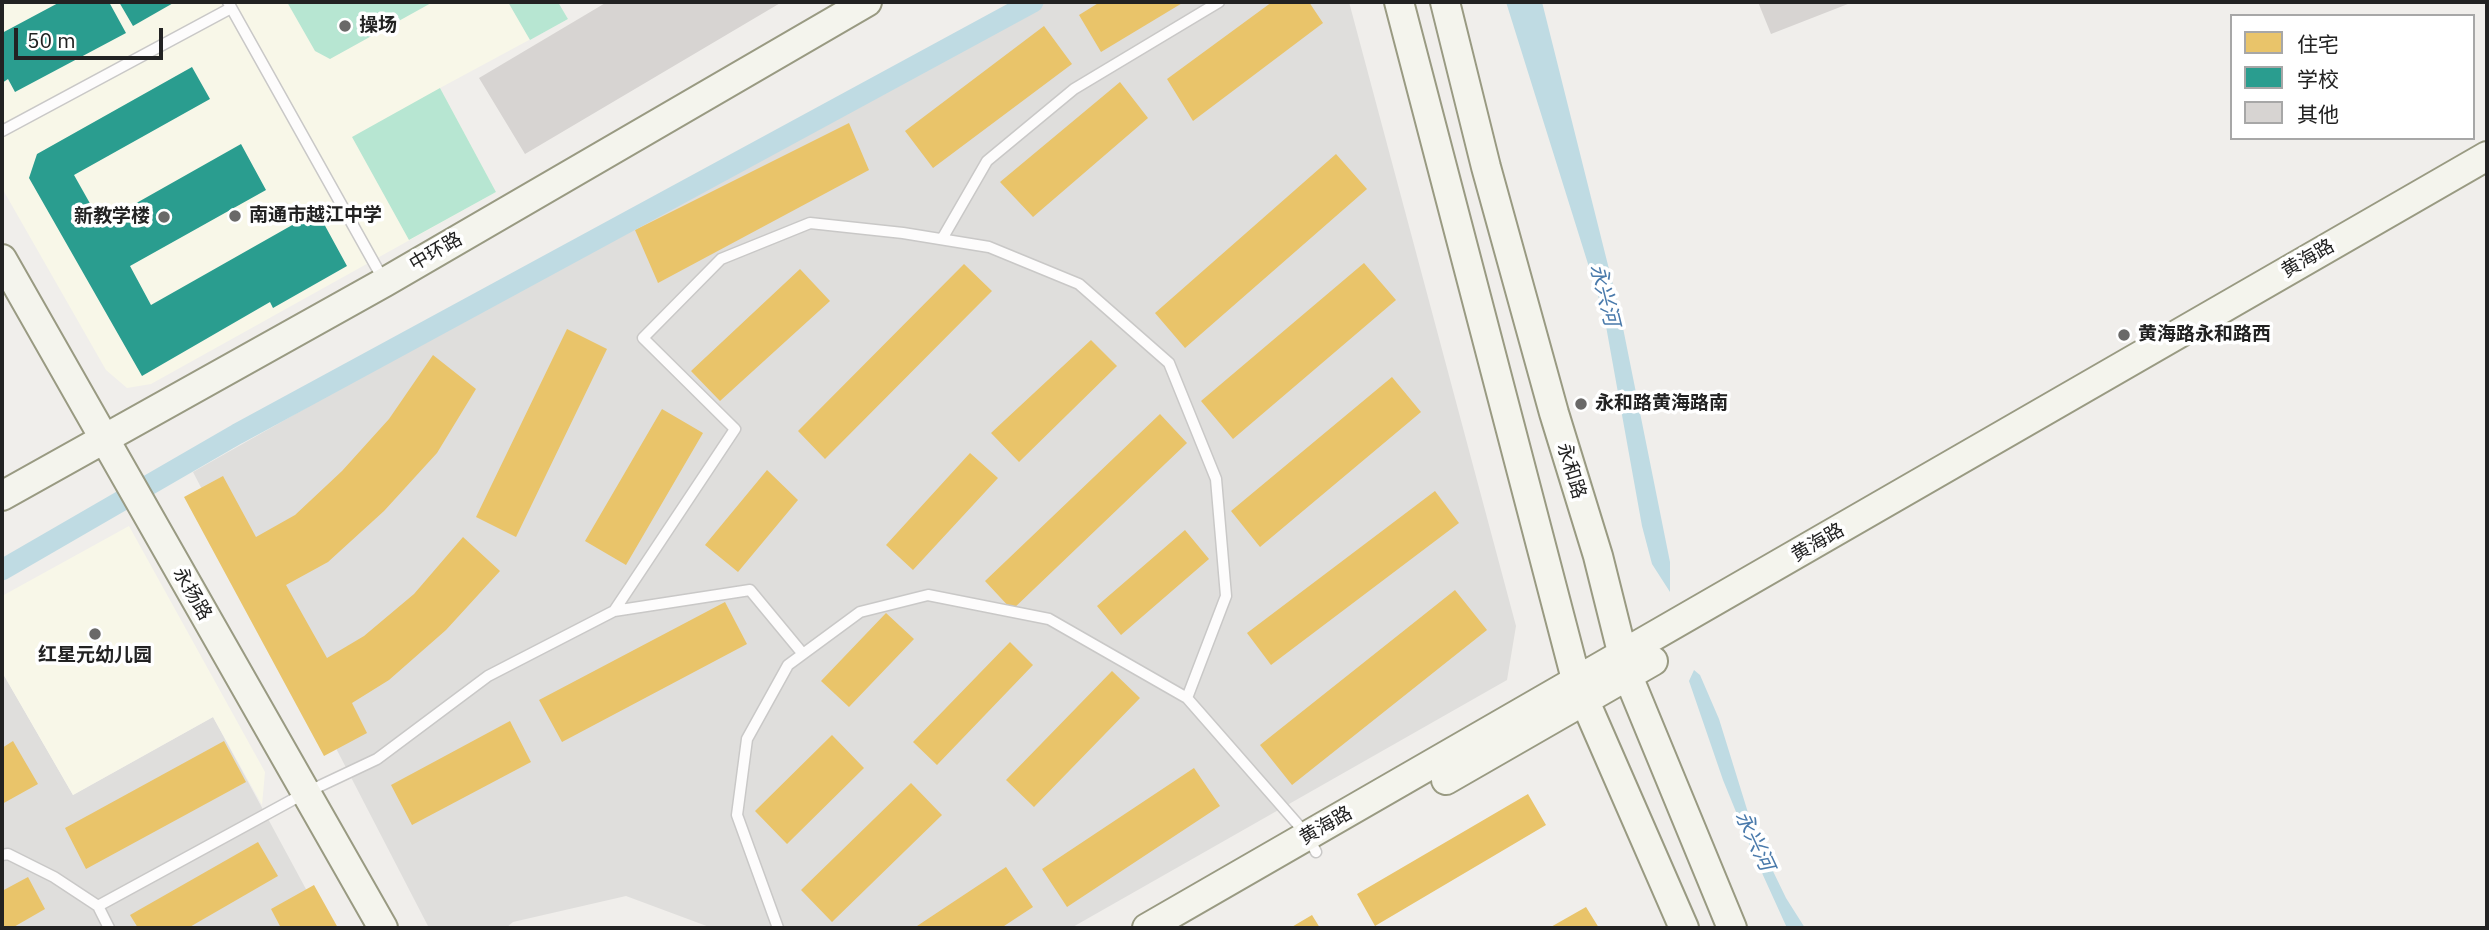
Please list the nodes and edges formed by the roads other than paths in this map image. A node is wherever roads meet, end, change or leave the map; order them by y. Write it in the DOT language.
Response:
graph roads {
  1 [pos="867,2"];
  2 [pos="1219,2"];
  3 [pos="1399,2"];
  4 [pos="1445,2"];
  5 [pos="229,5"];
  6 [pos="2,131"];
  7 [pos="2487,156"];
  8 [pos="2487,177"];
  9 [pos="942,239"];
  10 [pos="2,260"];
  11 [pos="385,282"];
  12 [pos="110,448"];
  13 [pos="2,496"];
  14 [pos="614,611"];
  15 [pos="803,654"];
  16 [pos="1625,666"];
  17 [pos="1581,693"];
  18 [pos="1187,698"];
  19 [pos="305,793"];
  20 [pos="1312,844"];
  21 [pos="2,855"];
  22 [pos="98,906"];
  23 [pos="110,928"];
  24 [pos="383,928"];
  25 [pos="778,928"];
  26 [pos="1147,928"];
  27 [pos="1185,928"];
  28 [pos="1684,928"];
  29 [pos="1732,928"];
  1 -- 11 [label="main road, 中环路"];
  2 -- 9 [label="lane"];
  3 -- 17 [label="main road"];
  4 -- 16 [label="main road, 永和路"];
  5 -- 6 [label="lane"];
  5 -- 11 [label="lane"];
  7 -- 16 [label="main road, 黄海路"];
  8 -- 16 [label="main road, 黄海路"];
  9 -- 14 [label="lane"];
  9 -- 18 [label="lane"];
  10 -- 12 [label="main road, 永扬路"];
  11 -- 12 [label="main road, 中环路"];
  12 -- 13 [label="main road, 中环路"];
  12 -- 19 [label="main road, 永扬路"];
  14 -- 15 [label="lane"];
  14 -- 19 [label="lane"];
  15 -- 18 [label="lane"];
  15 -- 25 [label="lane"];
  16 -- 17 [label="main road, 黄海路"];
  16 -- 29 [label="main road, 永和路"];
  17 -- 20 [label="main road, 黄海路"];
  17 -- 28 [label="main road"];
  18 -- 20 [label="lane"];
  19 -- 22 [label="lane"];
  19 -- 24 [label="main road, 永扬路"];
  20 -- 26 [label="main road, 黄海路"];
  20 -- 27 [label="main road, 黄海路"];
  21 -- 22 [label="lane"];
  22 -- 23 [label="lane"];
}
